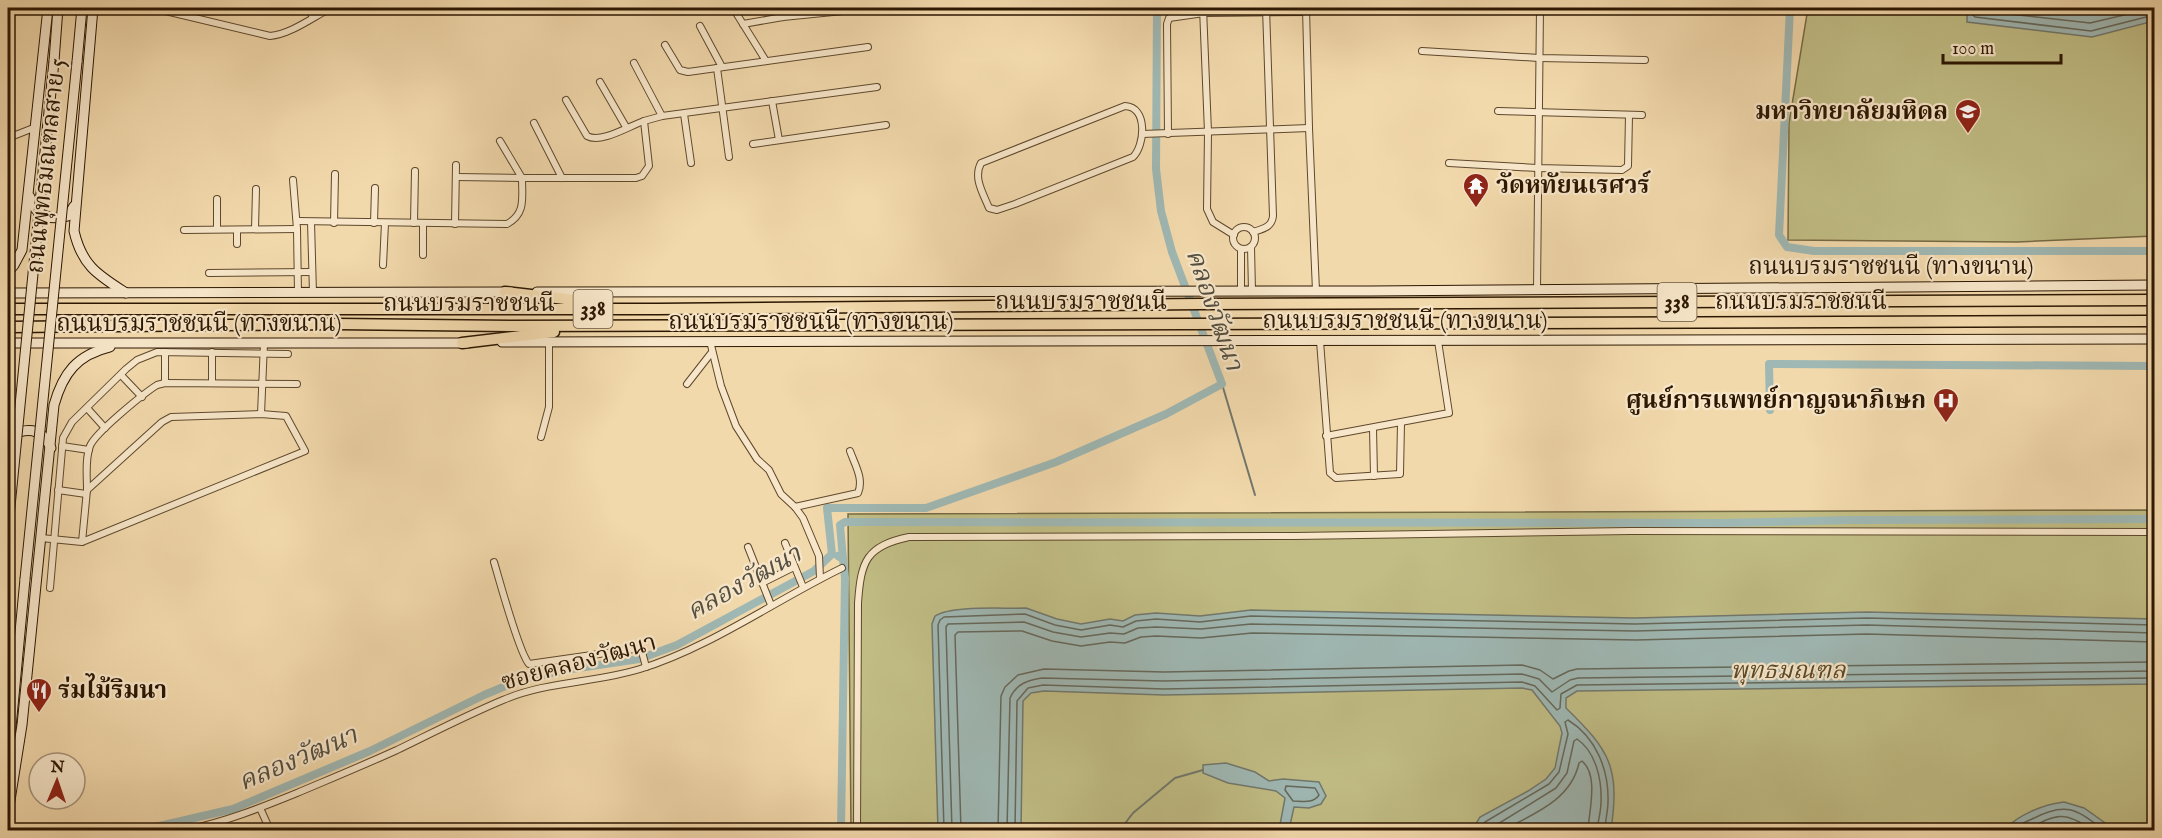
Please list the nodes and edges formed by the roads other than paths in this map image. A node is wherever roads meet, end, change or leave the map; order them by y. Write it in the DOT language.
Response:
graph roads {
  1 [pos="48,8"];
  2 [pos="58,8"];
  3 [pos="82,8"];
  4 [pos="93,8"];
  5 [pos="153,8"];
  6 [pos="308,8"];
  7 [pos="331,8"];
  8 [pos="733,8"];
  9 [pos="777,8"];
  10 [pos="1540,8"];
  11 [pos="823,10"];
  12 [pos="1203,10"];
  13 [pos="1234,10"];
  14 [pos="1266,10"];
  15 [pos="1306,10"];
  16 [pos="843,11"];
  17 [pos="313,17"];
  18 [pos="783,17"];
  19 [pos="743,24"];
  20 [pos="700,26"];
  21 [pos="665,45"];
  22 [pos="868,47"];
  23 [pos="1422,51"];
  24 [pos="1539,58"];
  25 [pos="1645,60"];
  26 [pos="766,61"];
  27 [pos="634,63"];
  28 [pos="720,68"];
  29 [pos="600,82"];
  30 [pos="876,87"];
  31 [pos="566,100"];
  32 [pos="772,101"];
  33 [pos="723,109"];
  34 [pos="1498,111"];
  35 [pos="1538,113"];
  36 [pos="684,114"];
  37 [pos="1629,115"];
  38 [pos="662,116"];
  39 [pos="1642,116"];
  40 [pos="644,121"];
  41 [pos="534,123"];
  42 [pos="886,125"];
  43 [pos="36,127"];
  44 [pos="626,127"];
  45 [pos="1270,129"];
  46 [pos="1309,129"];
  47 [pos="1208,132"];
  48 [pos="1142,134"];
  49 [pos="1164,134"];
  50 [pos="8,138"];
  51 [pos="779,140"];
  52 [pos="500,141"];
  53 [pos="753,144"];
  54 [pos="729,157"];
  55 [pos="691,163"];
  56 [pos="1449,163"];
  57 [pos="456,165"];
  58 [pos="1537,168"];
  59 [pos="415,171"];
  60 [pos="335,174"];
  61 [pos="456,177"];
  62 [pos="522,178"];
  63 [pos="562,178"];
  64 [pos="293,180"];
  65 [pos="375,188"];
  66 [pos="256,189"];
  67 [pos="29,193"];
  68 [pos="217,199"];
  69 [pos="75,204"];
  70 [pos="297,221"];
  71 [pos="311,222"];
  72 [pos="334,223"];
  73 [pos="374,223"];
  74 [pos="385,223"];
  75 [pos="414,223"];
  76 [pos="423,223"];
  77 [pos="455,224"];
  78 [pos="217,229"];
  79 [pos="255,229"];
  80 [pos="184,230"];
  81 [pos="237,230"];
  82 [pos="297,230"];
  83 [pos="1253,232"];
  84 [pos="1234,235"];
  85 [pos="237,244"];
  86 [pos="1251,247"];
  87 [pos="1241,249"];
  88 [pos="423,255"];
  89 [pos="383,265"];
  90 [pos="8,272"];
  91 [pos="298,272"];
  92 [pos="209,273"];
  93 [pos="312,273"];
  94 [pos="2154,285"];
  95 [pos="1537,289"];
  96 [pos="1246,291"];
  97 [pos="1316,291"];
  98 [pos="505,292"];
  99 [pos="8,293"];
  100 [pos="126,293"];
  101 [pos="298,293"];
  102 [pos="313,293"];
  103 [pos="2154,300"];
  104 [pos="8,309"];
  105 [pos="651,309"];
  106 [pos="2154,321"];
  107 [pos="656,324"];
  108 [pos="8,327"];
  109 [pos="2154,339"];
  110 [pos="710,341"];
  111 [pos="1320,341"];
  112 [pos="1438,341"];
  113 [pos="549,342"];
  114 [pos="8,343"];
  115 [pos="462,343"];
  116 [pos="124,344"];
  117 [pos="264,349"];
  118 [pos="165,352"];
  119 [pos="212,352"];
  120 [pos="712,352"];
  121 [pos="288,354"];
  122 [pos="121,375"];
  123 [pos="263,382"];
  124 [pos="165,383"];
  125 [pos="212,383"];
  126 [pos="297,384"];
  127 [pos="687,384"];
  128 [pos="142,398"];
  129 [pos="87,408"];
  130 [pos="261,414"];
  131 [pos="1401,423"];
  132 [pos="105,428"];
  133 [pos="1373,428"];
  134 [pos="8,436"];
  135 [pos="1326,436"];
  136 [pos="541,437"];
  137 [pos="62,446"];
  138 [pos="51,448"];
  139 [pos="89,450"];
  140 [pos="850,451"];
  141 [pos="1374,476"];
  142 [pos="58,490"];
  143 [pos="86,492"];
  144 [pos="795,507"];
  145 [pos="8,527"];
  146 [pos="2154,532"];
  147 [pos="41,538"];
  148 [pos="53,539"];
  149 [pos="82,542"];
  150 [pos="785,543"];
  151 [pos="748,547"];
  152 [pos="494,562"];
  153 [pos="842,568"];
  154 [pos="795,569"];
  155 [pos="820,576"];
  156 [pos="802,585"];
  157 [pos="763,586"];
  158 [pos="50,588"];
  159 [pos="771,603"];
  160 [pos="646,665"];
  161 [pos="8,759"];
  162 [pos="261,808"];
  163 [pos="8,813"];
  164 [pos="186,831"];
  165 [pos="270,831"];
  166 [pos="857,831"];
  1 -- 43 [label="main road"];
  2 -- 145 [label="main road, ถนนพุทธมณฑลสาย 5, bridge"];
  3 -- 161 [label="main road, ถนนพุทธมณฑลสาย 5, bridge"];
  4 -- 69 [label="main road"];
  5 -- 17 [label="street"];
  6 -- 17 [label="street"];
  7 -- 17 [label="street"];
  8 -- 19 [label="street"];
  9 -- 18 [label="street"];
  10 -- 24 [label="street"];
  11 -- 16 [label="street"];
  11 -- 18 [label="street"];
  12 -- 13 [label="street"];
  12 -- 47 [label="street"];
  12 -- 49 [label="street"];
  13 -- 14 [label="street"];
  14 -- 15 [label="street"];
  14 -- 45 [label="street"];
  15 -- 46 [label="street"];
  18 -- 19 [label="street"];
  19 -- 26 [label="street"];
  20 -- 28 [label="street"];
  21 -- 28 [label="street"];
  22 -- 26 [label="street"];
  23 -- 24 [label="street"];
  24 -- 25 [label="street"];
  24 -- 35 [label="street"];
  26 -- 28 [label="street"];
  27 -- 38 [label="street"];
  28 -- 33 [label="street"];
  29 -- 44 [label="street"];
  30 -- 32 [label="street"];
  31 -- 44 [label="street"];
  32 -- 33 [label="street"];
  32 -- 51 [label="street"];
  33 -- 36 [label="street"];
  33 -- 54 [label="street"];
  34 -- 35 [label="street"];
  35 -- 37 [label="street"];
  35 -- 58 [label="street"];
  36 -- 38 [label="street"];
  36 -- 55 [label="street"];
  37 -- 39 [label="street"];
  37 -- 58 [label="street"];
  38 -- 40 [label="street"];
  40 -- 44 [label="street"];
  40 -- 63 [label="street"];
  41 -- 63 [label="street"];
  42 -- 51 [label="street"];
  43 -- 50 [label="street"];
  43 -- 67 [label="main road"];
  45 -- 46 [label="street"];
  45 -- 47 [label="street"];
  45 -- 83 [label="street"];
  46 -- 97 [label="street"];
  47 -- 49 [label="street"];
  47 -- 84 [label="street"];
  48 -- 48 [label="street"];
  48 -- 49 [label="street"];
  51 -- 53 [label="street"];
  52 -- 62 [label="street"];
  56 -- 58 [label="street"];
  57 -- 61 [label="street"];
  58 -- 95 [label="street"];
  59 -- 75 [label="street"];
  60 -- 72 [label="street"];
  61 -- 62 [label="street"];
  61 -- 77 [label="street"];
  62 -- 63 [label="street"];
  62 -- 77 [label="street"];
  64 -- 70 [label="street"];
  65 -- 73 [label="street"];
  66 -- 79 [label="street"];
  67 -- 69 [label="main road"];
  67 -- 90 [label="main road"];
  68 -- 78 [label="street"];
  69 -- 100 [label="main road"];
  70 -- 71 [label="street"];
  70 -- 82 [label="street"];
  71 -- 72 [label="street"];
  71 -- 93 [label="street"];
  72 -- 73 [label="street"];
  73 -- 74 [label="street"];
  74 -- 75 [label="street"];
  74 -- 89 [label="street"];
  75 -- 76 [label="street"];
  76 -- 77 [label="street"];
  76 -- 88 [label="street"];
  78 -- 80 [label="street"];
  78 -- 81 [label="street"];
  79 -- 81 [label="street"];
  79 -- 82 [label="street"];
  81 -- 85 [label="street"];
  82 -- 91 [label="street"];
  83 -- 84 [label="street"];
  83 -- 86 [label="street"];
  84 -- 87 [label="street"];
  86 -- 87 [label="street"];
  86 -- 96 [label="street"];
  87 -- 96 [label="street"];
  91 -- 92 [label="street"];
  91 -- 93 [label="street"];
  91 -- 101 [label="street"];
  93 -- 102 [label="street"];
  94 -- 95 [label="main road, ถนนบรมราชชนนี (ทางขนาน) / 338"];
  95 -- 97 [label="main road, ถนนบรมราชชนนี (ทางขนาน) / 338"];
  96 -- 97 [label="main road, ถนนบรมราชชนนี (ทางขนาน) / 338"];
  96 -- 98 [label="main road, ถนนบรมราชชนนี (ทางขนาน) / 338"];
  98 -- 102 [label="main road, ถนนบรมราชชนนี (ทางขนาน) / 338"];
  98 -- 105 [label="highway"];
  99 -- 100 [label="main road, ถนนบรมราชชนนี (ทางขนาน) / 338"];
  100 -- 101 [label="main road, ถนนบรมราชชนนี (ทางขนาน) / 338"];
  101 -- 102 [label="main road, ถนนบรมราชชนนี (ทางขนาน) / 338"];
  103 -- 105 [label="highway, ถนนบรมราชชนนี / 338"];
  104 -- 105 [label="highway, ถนนบรมราชชนนี / 338"];
  106 -- 107 [label="highway, ถนนบรมราชชนนี / 338"];
  107 -- 108 [label="highway, ถนนบรมราชชนนี / 338"];
  107 -- 115 [label="highway"];
  109 -- 112 [label="main road, ถนนบรมราชชนนี (ทางขนาน) / 338"];
  110 -- 111 [label="main road, ถนนบรมราชชนนี (ทางขนาน) / 338"];
  110 -- 113 [label="main road, ถนนบรมราชชนนี (ทางขนาน) / 338"];
  110 -- 120 [label="street"];
  111 -- 112 [label="main road, ถนนบรมราชชนนี (ทางขนาน) / 338"];
  111 -- 135 [label="street"];
  112 -- 131 [label="street"];
  113 -- 115 [label="main road, ถนนบรมราชชนนี (ทางขนาน) / 338"];
  113 -- 136 [label="street"];
  114 -- 116 [label="main road, ถนนบรมราชชนนี (ทางขนาน) / 338"];
  115 -- 117 [label="main road, ถนนบรมราชชนนี (ทางขนาน) / 338"];
  116 -- 117 [label="main road, ถนนบรมราชชนนี (ทางขนาน) / 338"];
  116 -- 138 [label="main road"];
  117 -- 119 [label="street"];
  117 -- 121 [label="street"];
  117 -- 123 [label="street"];
  118 -- 119 [label="street"];
  118 -- 122 [label="street"];
  118 -- 124 [label="street"];
  119 -- 125 [label="street"];
  120 -- 127 [label="street"];
  120 -- 144 [label="street"];
  122 -- 128 [label="street"];
  122 -- 129 [label="street"];
  123 -- 125 [label="street"];
  123 -- 126 [label="street"];
  123 -- 130 [label="street"];
  124 -- 125 [label="street"];
  124 -- 128 [label="street"];
  128 -- 132 [label="street"];
  129 -- 132 [label="street"];
  129 -- 137 [label="street"];
  130 -- 143 [label="street"];
  130 -- 149 [label="street"];
  131 -- 133 [label="street"];
  131 -- 141 [label="street"];
  132 -- 139 [label="street"];
  133 -- 135 [label="street"];
  133 -- 141 [label="street"];
  134 -- 138 [label="main road"];
  135 -- 141 [label="street"];
  137 -- 139 [label="street"];
  137 -- 142 [label="street"];
  138 -- 147 [label="main road"];
  139 -- 143 [label="street"];
  140 -- 144 [label="street"];
  142 -- 143 [label="street"];
  142 -- 148 [label="street"];
  143 -- 149 [label="street"];
  144 -- 155 [label="street"];
  146 -- 166 [label="street"];
  147 -- 148 [label="street"];
  147 -- 163 [label="main road"];
  148 -- 149 [label="street"];
  148 -- 158 [label="street"];
  150 -- 154 [label="street"];
  151 -- 157 [label="street"];
  152 -- 160 [label="street"];
  153 -- 155 [label="street, ซอยคลองวัฒนา"];
  154 -- 156 [label="street"];
  154 -- 157 [label="street"];
  155 -- 156 [label="street, ซอยคลองวัฒนา"];
  156 -- 159 [label="street, ซอยคลองวัฒนา"];
  157 -- 159 [label="street"];
  159 -- 160 [label="street, ซอยคลองวัฒนา"];
  160 -- 162 [label="street, ซอยคลองวัฒนา"];
  162 -- 164 [label="street, ซอยคลองวัฒนา"];
  162 -- 165 [label="street"];
}
